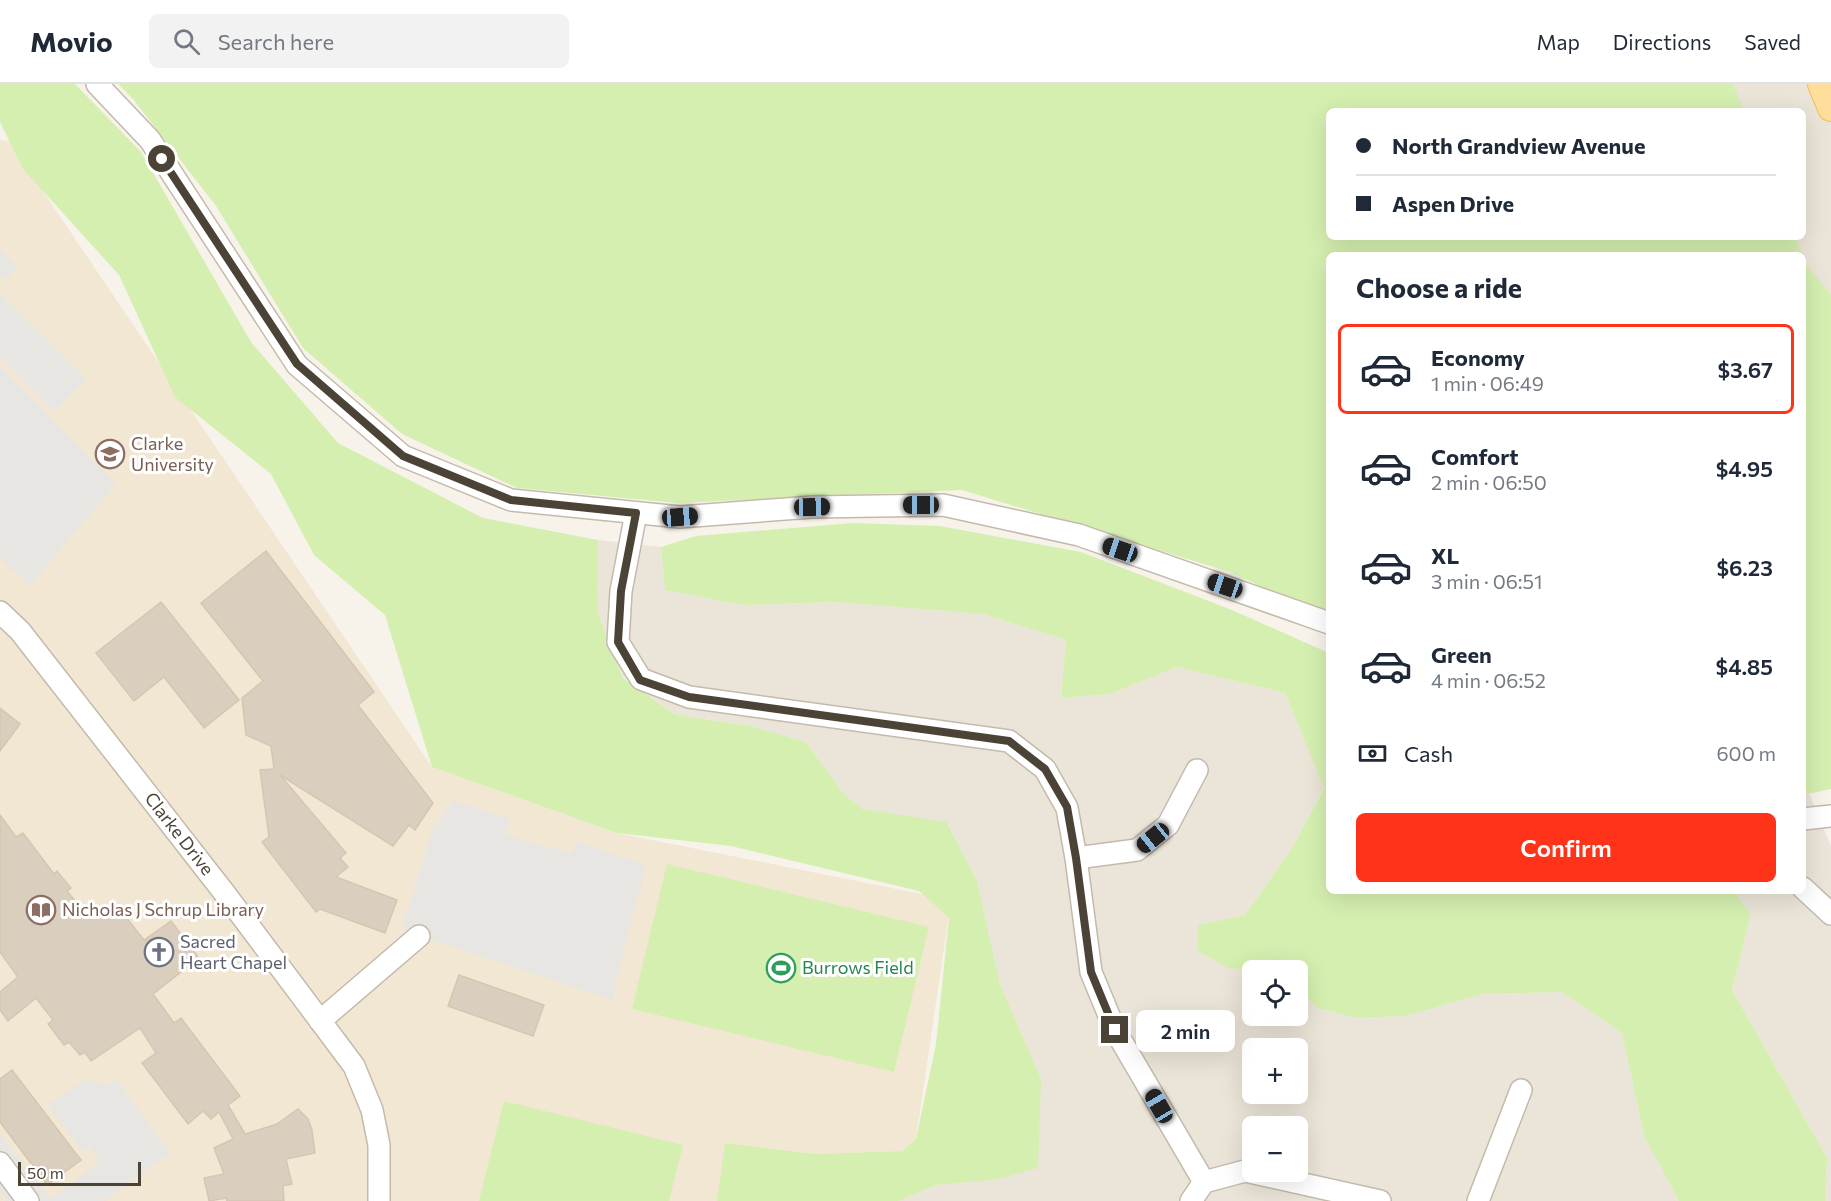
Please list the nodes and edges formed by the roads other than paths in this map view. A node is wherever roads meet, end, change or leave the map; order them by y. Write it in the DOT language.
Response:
graph roads {
  1 [pos="97,84"];
  2 [pos="1821,84"];
  3 [pos="1831,108"];
  4 [pos="636,513"];
  5 [pos="0,612"];
  6 [pos="1326,621"];
  7 [pos="1197,770"];
  8 [pos="1831,816"];
  9 [pos="1806,819"];
  10 [pos="1076,858"];
  11 [pos="1806,891"];
  12 [pos="1831,914"];
  13 [pos="419,936"];
  14 [pos="320,1021"];
  15 [pos="1521,1090"];
  16 [pos="0,1163"];
  17 [pos="1204,1182"];
  18 [pos="28,1201"];
  19 [pos="379,1201"];
  20 [pos="1191,1201"];
  21 [pos="1380,1201"];
  22 [pos="1478,1201"];
  1 -- 4 [label="street"];
  2 -- 3 [label="main road"];
  4 -- 6 [label="street"];
  4 -- 10 [label="street"];
  5 -- 14 [label="street, Clarke Drive"];
  7 -- 10 [label="street"];
  8 -- 9 [label="street"];
  10 -- 17 [label="street"];
  11 -- 12 [label="street"];
  13 -- 14 [label="street"];
  14 -- 19 [label="street, Clarke Drive"];
  15 -- 22 [label="street"];
  16 -- 18 [label="street"];
  17 -- 20 [label="street"];
  17 -- 21 [label="street"];
}
